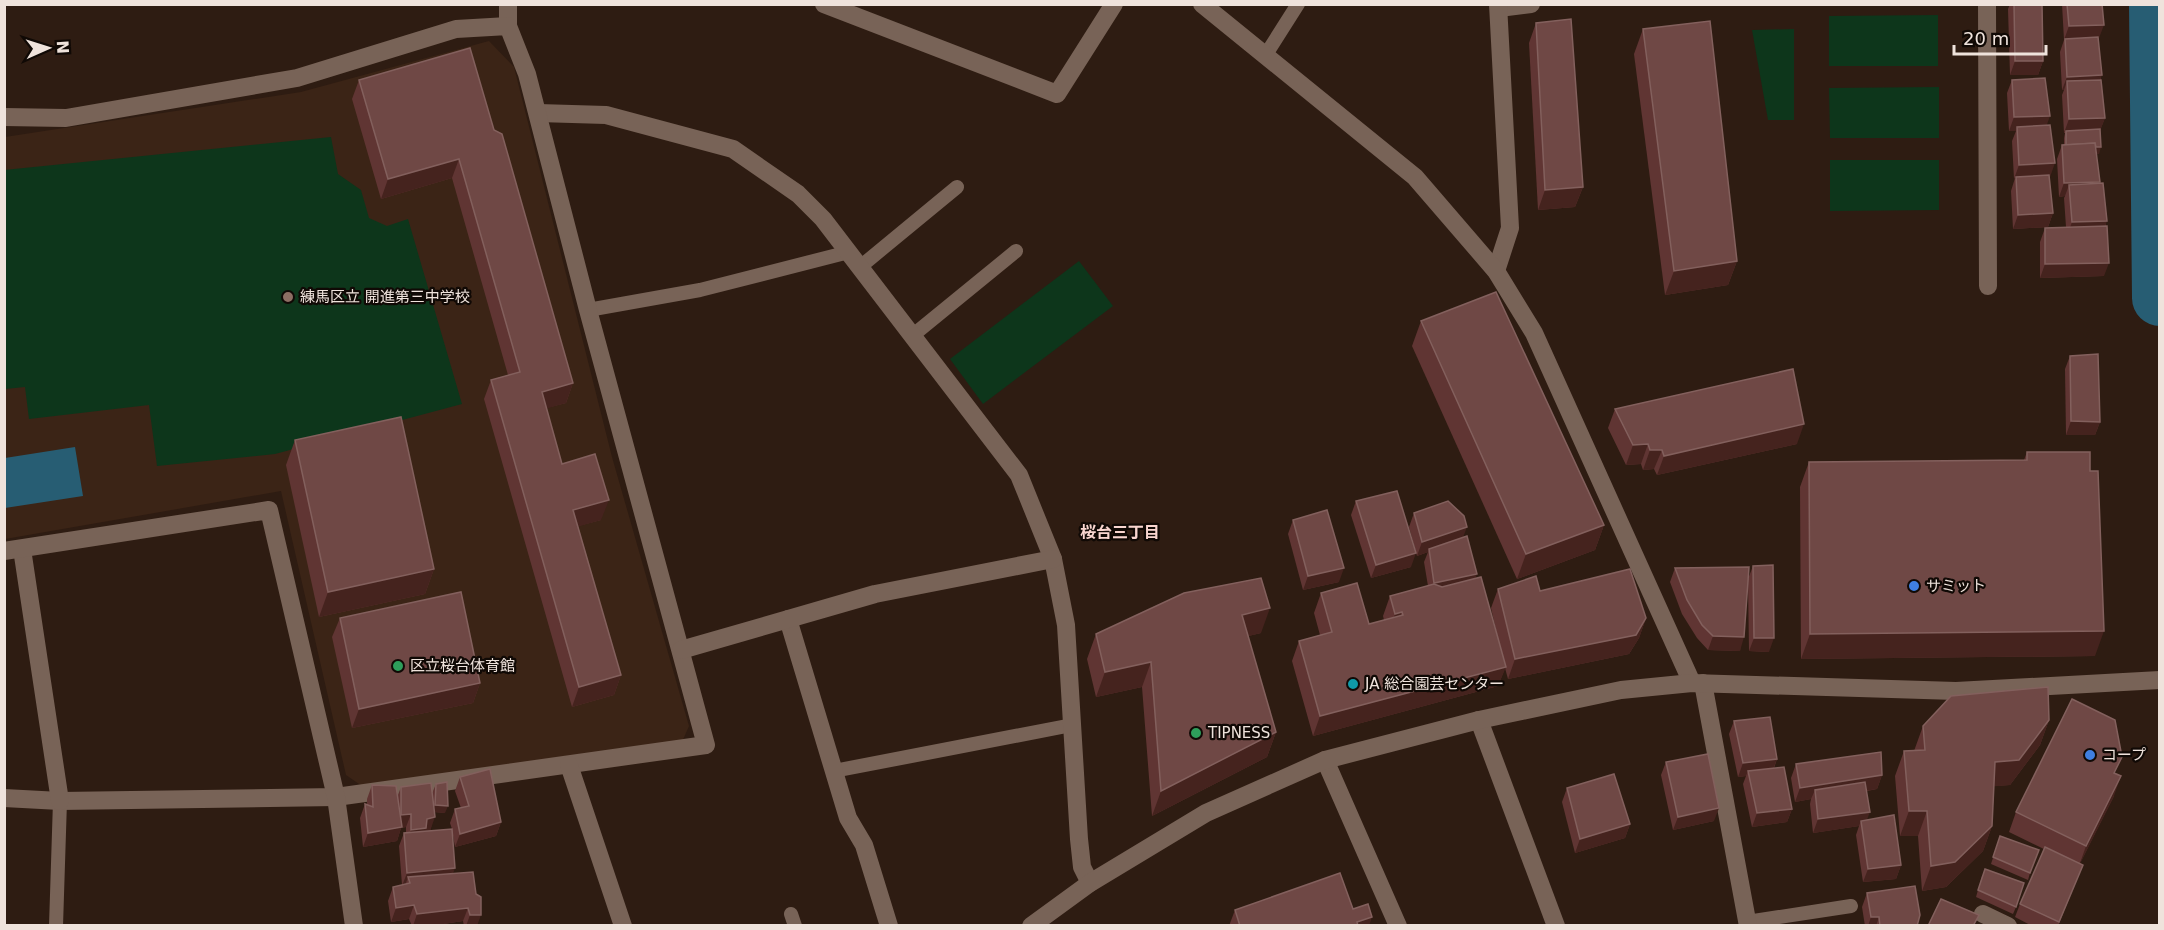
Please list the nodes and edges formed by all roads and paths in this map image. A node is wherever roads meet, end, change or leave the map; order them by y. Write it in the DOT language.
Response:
graph roads {
  1 [pos="508,4"];
  2 [pos="824,4"];
  3 [pos="1114,4"];
  4 [pos="1202,4"];
  5 [pos="1298,4"];
  6 [pos="1531,4"];
  7 [pos="1987,4"];
  8 [pos="1498,6"];
  9 [pos="508,26"];
  10 [pos="1265,56"];
  11 [pos="538,113"];
  12 [pos="4,117"];
  13 [pos="957,187"];
  14 [pos="1016,251"];
  15 [pos="849,252"];
  16 [pos="860,267"];
  17 [pos="1496,272"];
  18 [pos="1988,286"];
  19 [pos="588,310"];
  20 [pos="912,336"];
  21 [pos="13,550"];
  22 [pos="1053,559"];
  23 [pos="788,619"];
  24 [pos="681,650"];
  25 [pos="2160,680"];
  26 [pos="1698,683"];
  27 [pos="1479,720"];
  28 [pos="1072,725"];
  29 [pos="1325,760"];
  30 [pos="569,765"];
  31 [pos="834,771"];
  32 [pos="336,797"];
  33 [pos="4,798"];
  34 [pos="60,801"];
  35 [pos="1090,883"];
  36 [pos="1851,906"];
  37 [pos="1983,914"];
  38 [pos="1747,924"];
  39 [pos="56,926"];
  40 [pos="354,926"];
  41 [pos="624,926"];
  42 [pos="889,926"];
  43 [pos="1031,926"];
  44 [pos="1398,926"];
  45 [pos="1556,926"];
  46 [pos="2008,926"];
  1 -- 9 [label="street"];
  2 -- 3 [label="street"];
  4 -- 10 [label="street"];
  5 -- 10 [label="lane"];
  6 -- 8 [label="street"];
  7 -- 18 [label="street"];
  8 -- 17 [label="street"];
  9 -- 11 [label="street"];
  9 -- 12 [label="street"];
  10 -- 17 [label="street"];
  11 -- 15 [label="street"];
  11 -- 19 [label="street"];
  13 -- 16 [label="lane"];
  14 -- 20 [label="lane"];
  15 -- 16 [label="street"];
  15 -- 19 [label="lane"];
  16 -- 20 [label="street"];
  17 -- 26 [label="street"];
  19 -- 24 [label="street"];
  20 -- 22 [label="street"];
  21 -- 32 [label="street"];
  21 -- 34 [label="street"];
  22 -- 23 [label="street"];
  22 -- 28 [label="street"];
  23 -- 24 [label="street"];
  23 -- 31 [label="street"];
  24 -- 30 [label="street"];
  25 -- 26 [label="street"];
  26 -- 27 [label="street"];
  26 -- 38 [label="street"];
  27 -- 29 [label="street"];
  27 -- 45 [label="street"];
  28 -- 31 [label="lane"];
  28 -- 35 [label="street"];
  29 -- 35 [label="street"];
  29 -- 44 [label="street"];
  30 -- 32 [label="street"];
  30 -- 41 [label="street"];
  31 -- 42 [label="street"];
  32 -- 34 [label="street"];
  32 -- 40 [label="street"];
  33 -- 34 [label="street"];
  34 -- 39 [label="lane"];
  35 -- 43 [label="street"];
  36 -- 38 [label="lane"];
  37 -- 46 [label="street"];
}
